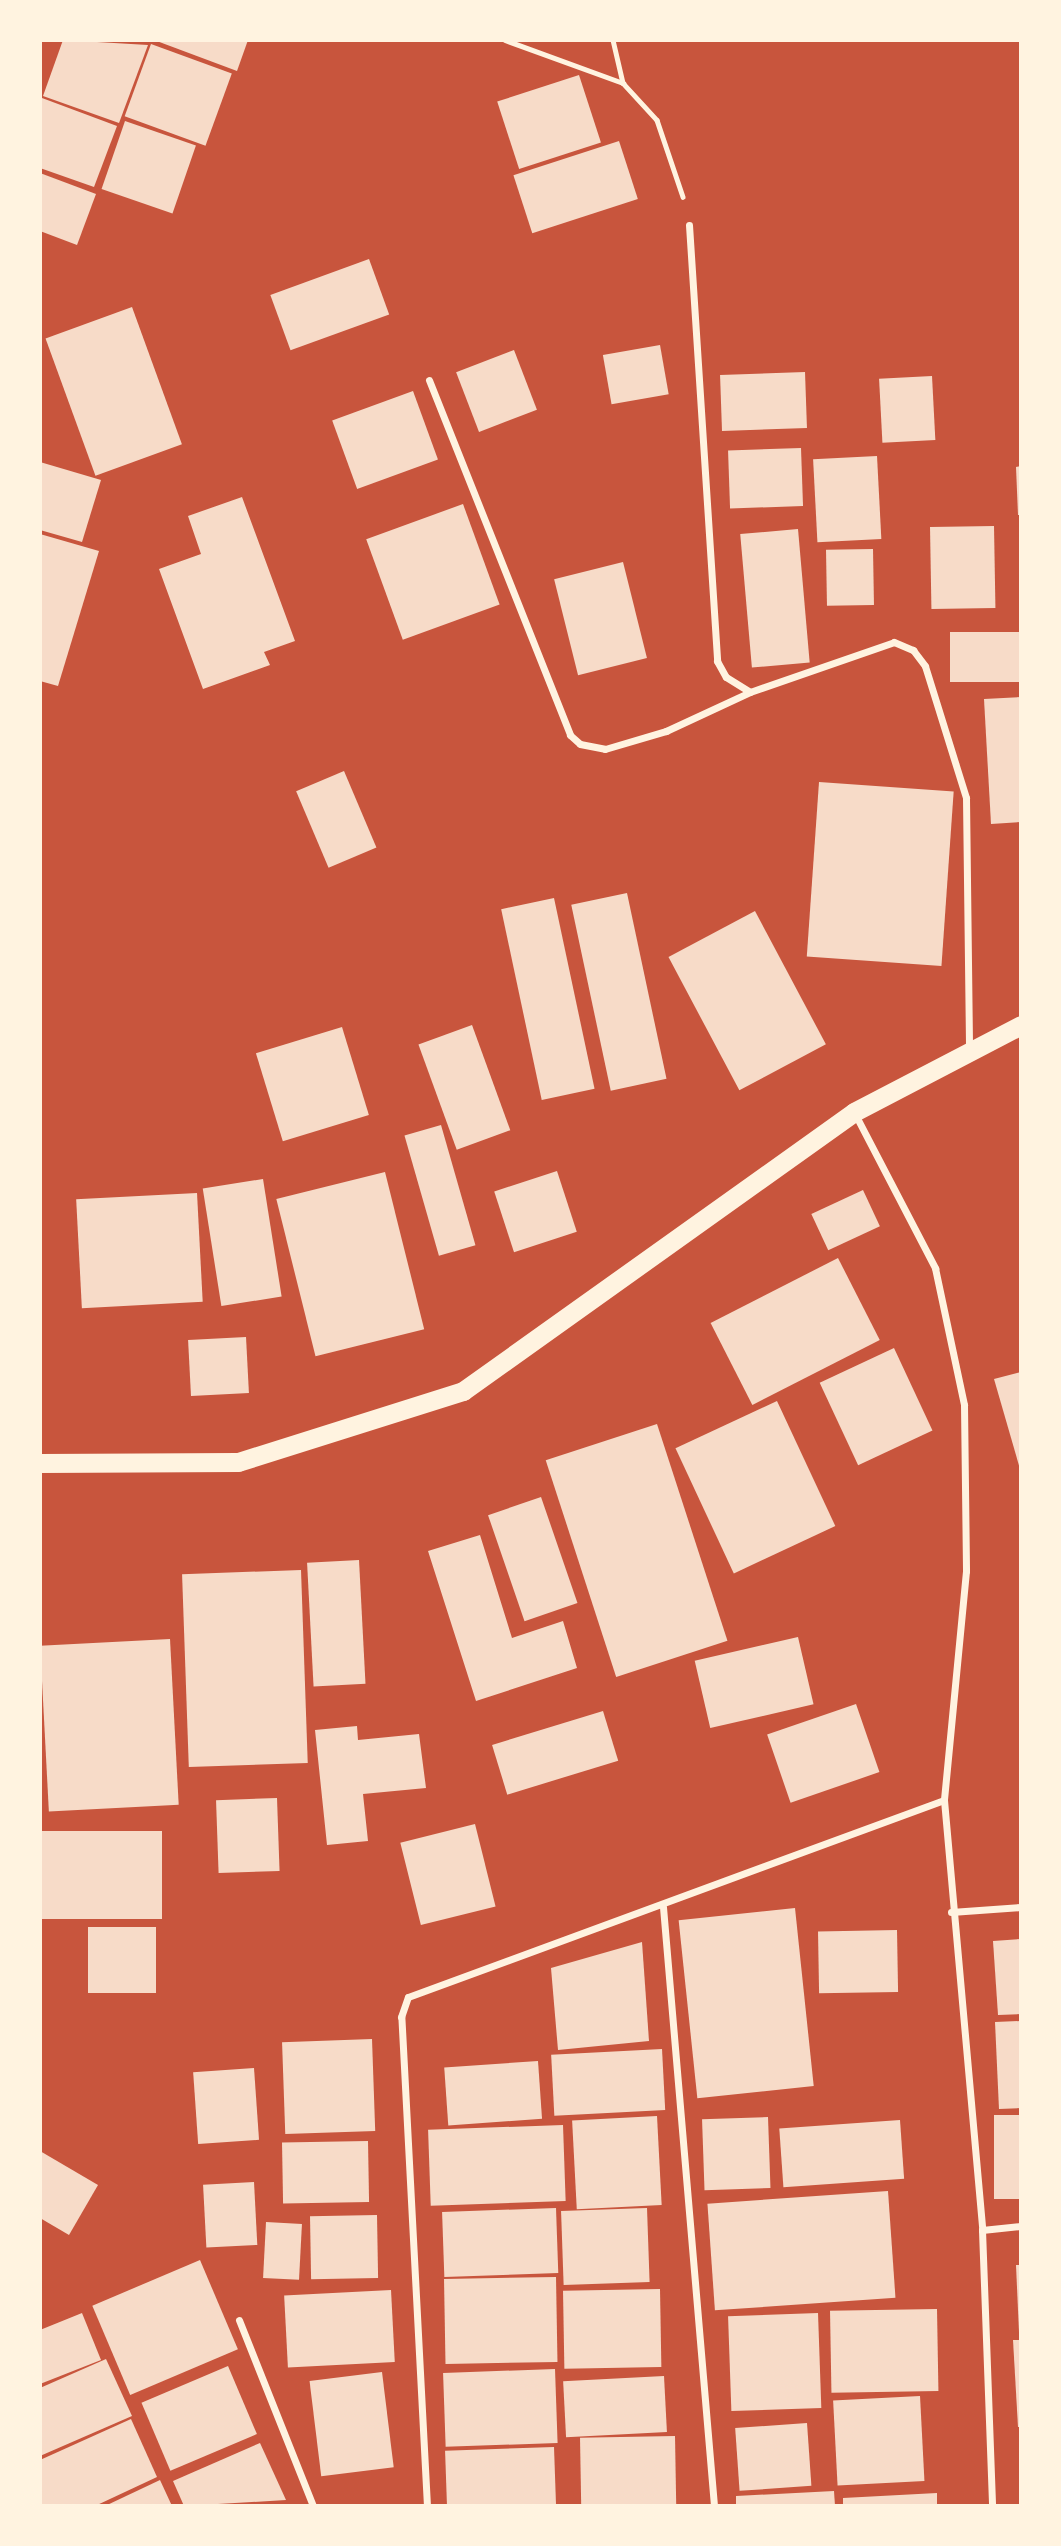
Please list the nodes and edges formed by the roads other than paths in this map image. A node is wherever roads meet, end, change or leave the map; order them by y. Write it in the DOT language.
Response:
graph roads {
  1 [pos="689,225"];
  2 [pos="429,380"];
  3 [pos="751,692"];
  4 [pos="1021,1025"];
  5 [pos="970,1047"];
  6 [pos="854,1112"];
  7 [pos="40,1463"];
  8 [pos="944,1800"];
  9 [pos="1021,1906"];
  10 [pos="663,1907"];
  11 [pos="951,1912"];
  12 [pos="1021,2225"];
  13 [pos="982,2230"];
  14 [pos="239,2320"];
  15 [pos="313,2506"];
  16 [pos="427,2506"];
  17 [pos="714,2506"];
  18 [pos="992,2506"];
  1 -- 3 [label="street"];
  2 -- 3 [label="street"];
  3 -- 5 [label="street"];
  4 -- 5 [label="highway"];
  5 -- 6 [label="highway"];
  6 -- 7 [label="highway"];
  6 -- 8 [label="street"];
  8 -- 10 [label="street"];
  8 -- 11 [label="street"];
  9 -- 11 [label="street"];
  10 -- 16 [label="street"];
  10 -- 17 [label="street"];
  11 -- 13 [label="street"];
  12 -- 13 [label="street"];
  13 -- 18 [label="street"];
  14 -- 15 [label="street"];
}
